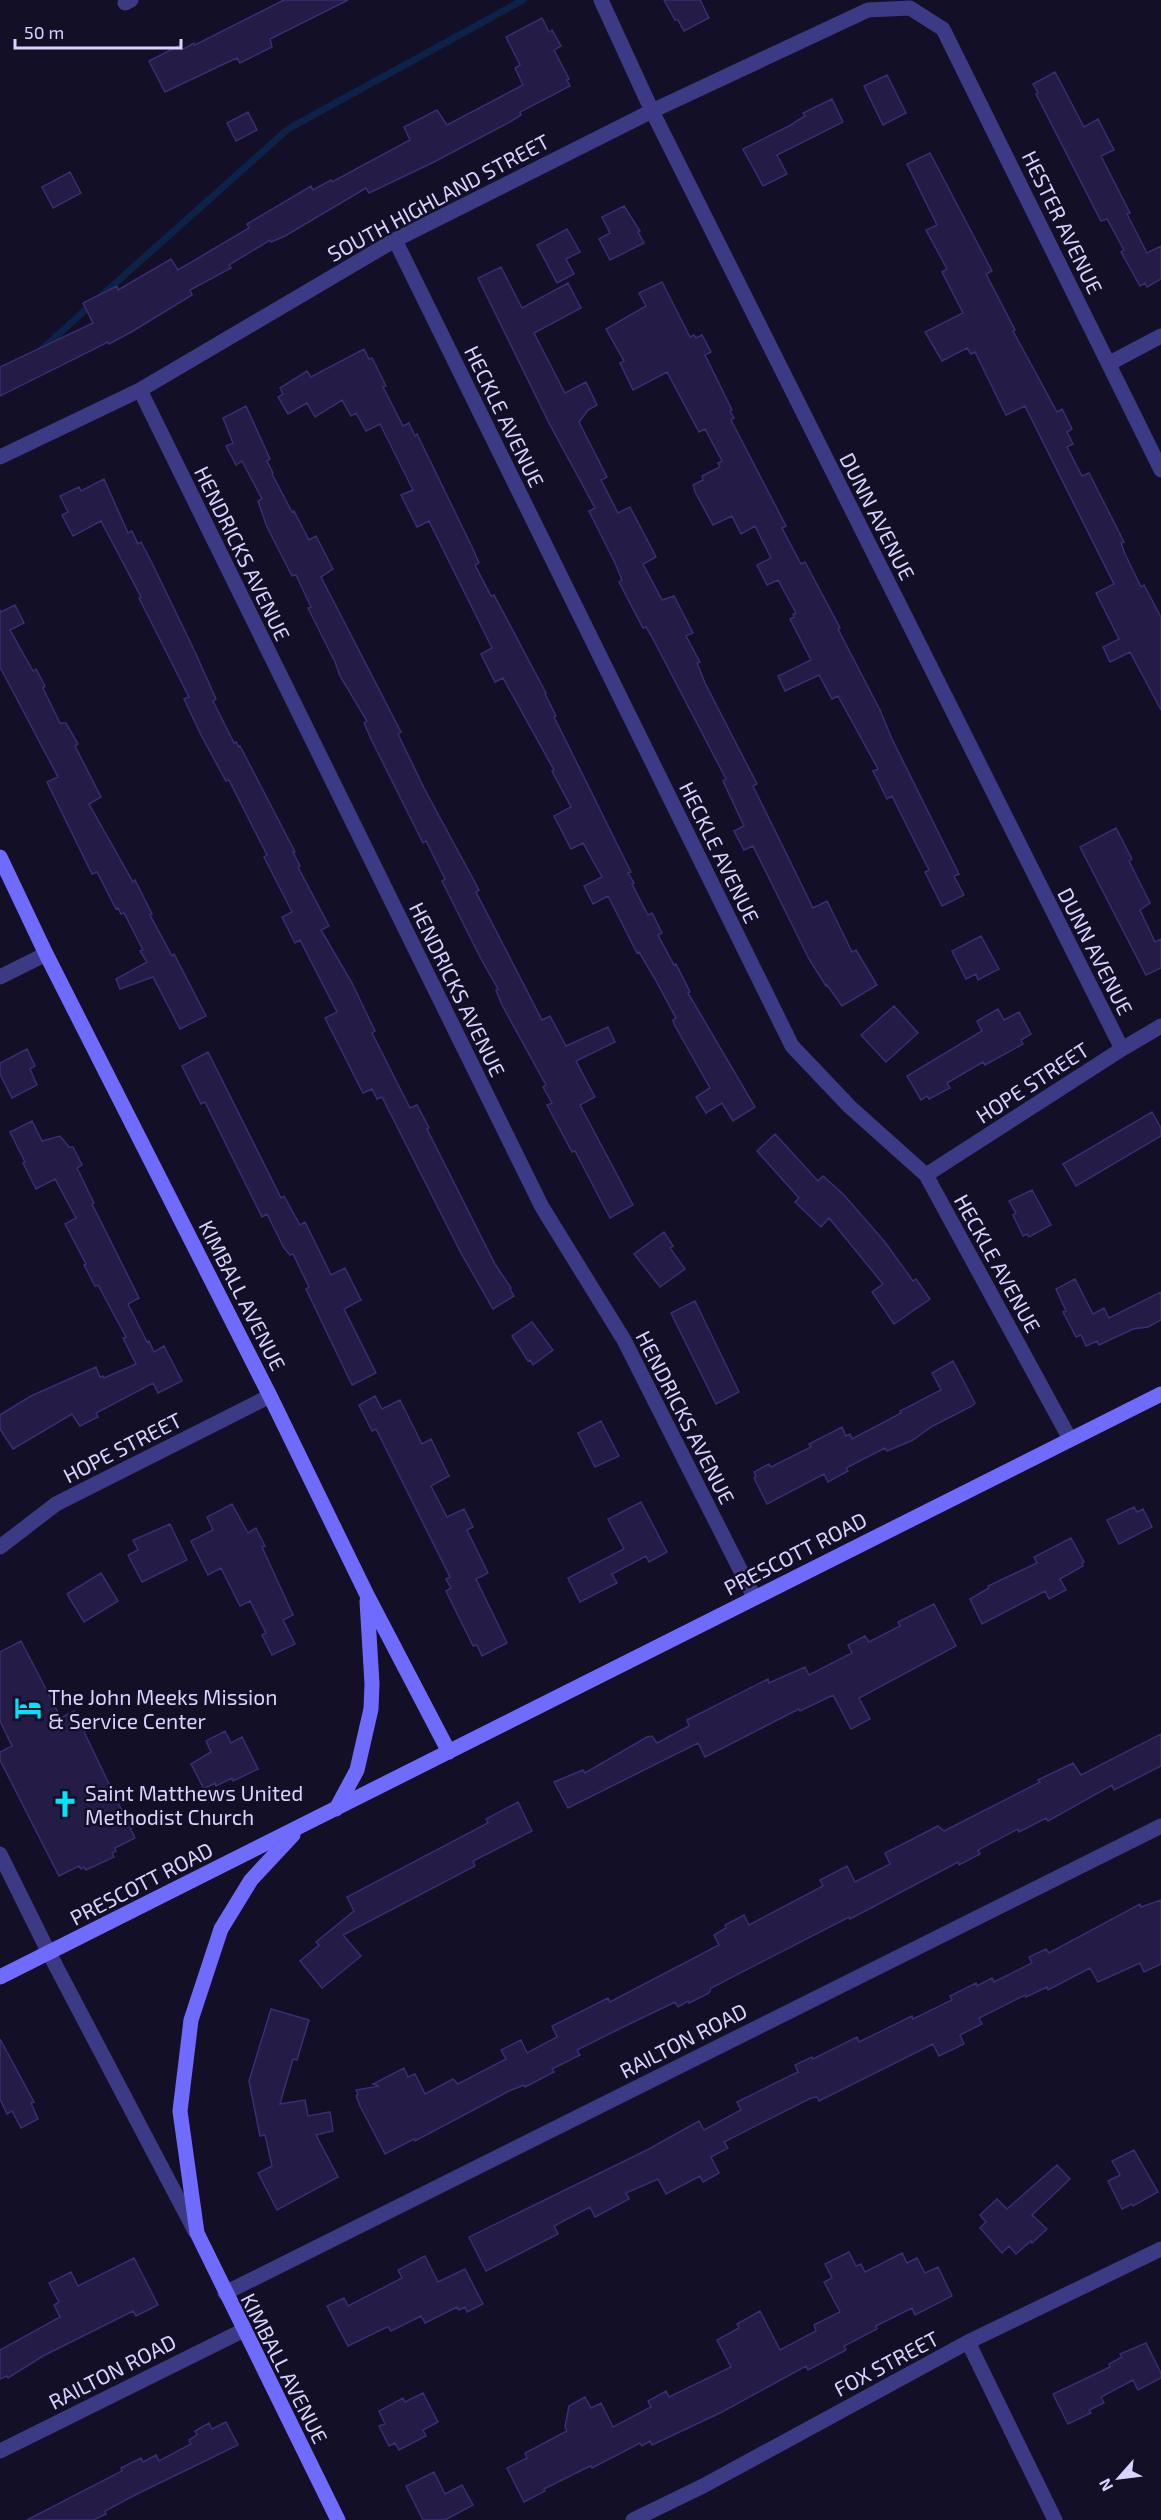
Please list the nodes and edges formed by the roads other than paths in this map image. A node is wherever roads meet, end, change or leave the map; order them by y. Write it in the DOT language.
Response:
graph roads {
  1 [pos="601,0"];
  2 [pos="910,8"];
  3 [pos="652,111"];
  4 [pos="394,240"];
  5 [pos="1161,336"];
  6 [pos="1110,363"];
  7 [pos="140,390"];
  8 [pos="0,458"];
  9 [pos="1161,470"];
  10 [pos="0,857"];
  11 [pos="46,954"];
  12 [pos="0,977"];
  13 [pos="1161,1026"];
  14 [pos="1122,1049"];
  15 [pos="926,1175"];
  16 [pos="1161,1394"];
  17 [pos="270,1396"];
  18 [pos="1070,1438"];
  19 [pos="0,1547"];
  20 [pos="367,1595"];
  21 [pos="754,1597"];
  22 [pos="449,1752"];
  23 [pos="336,1809"];
  24 [pos="1161,1826"];
  25 [pos="301,1827"];
  26 [pos="0,1854"];
  27 [pos="49,1953"];
  28 [pos="0,1977"];
  29 [pos="197,2233"];
  30 [pos="1161,2249"];
  31 [pos="225,2293"];
  32 [pos="243,2330"];
  33 [pos="968,2342"];
  34 [pos="0,2451"];
  35 [pos="338,2520"];
  36 [pos="633,2520"];
  37 [pos="1055,2520"];
  1 -- 3 [label="street, DUNN AVENUE"];
  2 -- 3 [label="street, SOUTH HIGHLAND STREET"];
  2 -- 6 [label="street, HESTER AVENUE"];
  3 -- 4 [label="street, SOUTH HIGHLAND STREET"];
  3 -- 14 [label="street, DUNN AVENUE"];
  4 -- 7 [label="street, SOUTH HIGHLAND STREET"];
  4 -- 15 [label="street, HECKLE AVENUE"];
  5 -- 6 [label="street"];
  6 -- 9 [label="street, HESTER AVENUE"];
  7 -- 8 [label="street, SOUTH HIGHLAND STREET"];
  7 -- 21 [label="street, HENDRICKS AVENUE"];
  10 -- 11 [label="main road, KIMBALL AVENUE"];
  11 -- 12 [label="street"];
  11 -- 17 [label="main road, KIMBALL AVENUE"];
  13 -- 14 [label="street, HOPE STREET"];
  14 -- 15 [label="street, HOPE STREET"];
  15 -- 18 [label="street, HECKLE AVENUE"];
  16 -- 18 [label="main road, PRESCOTT ROAD"];
  17 -- 19 [label="street, HOPE STREET"];
  17 -- 20 [label="main road, KIMBALL AVENUE"];
  18 -- 21 [label="main road, PRESCOTT ROAD"];
  20 -- 22 [label="main road, KIMBALL AVENUE"];
  20 -- 23 [label="main road"];
  21 -- 22 [label="main road, PRESCOTT ROAD"];
  22 -- 23 [label="main road, PRESCOTT ROAD"];
  23 -- 25 [label="main road, PRESCOTT ROAD"];
  24 -- 31 [label="street, RAILTON ROAD"];
  25 -- 27 [label="main road, PRESCOTT ROAD"];
  25 -- 29 [label="main road, KIMBALL AVENUE"];
  26 -- 27 [label="street, KIMBALL AVENUE"];
  27 -- 28 [label="main road, PRESCOTT ROAD"];
  27 -- 29 [label="street, KIMBALL AVENUE"];
  29 -- 31 [label="main road, KIMBALL AVENUE"];
  30 -- 33 [label="street, FOX STREET"];
  31 -- 32 [label="main road, KIMBALL AVENUE"];
  32 -- 34 [label="street, RAILTON ROAD"];
  32 -- 35 [label="main road, KIMBALL AVENUE"];
  33 -- 36 [label="street, FOX STREET"];
  33 -- 37 [label="street"];
}
